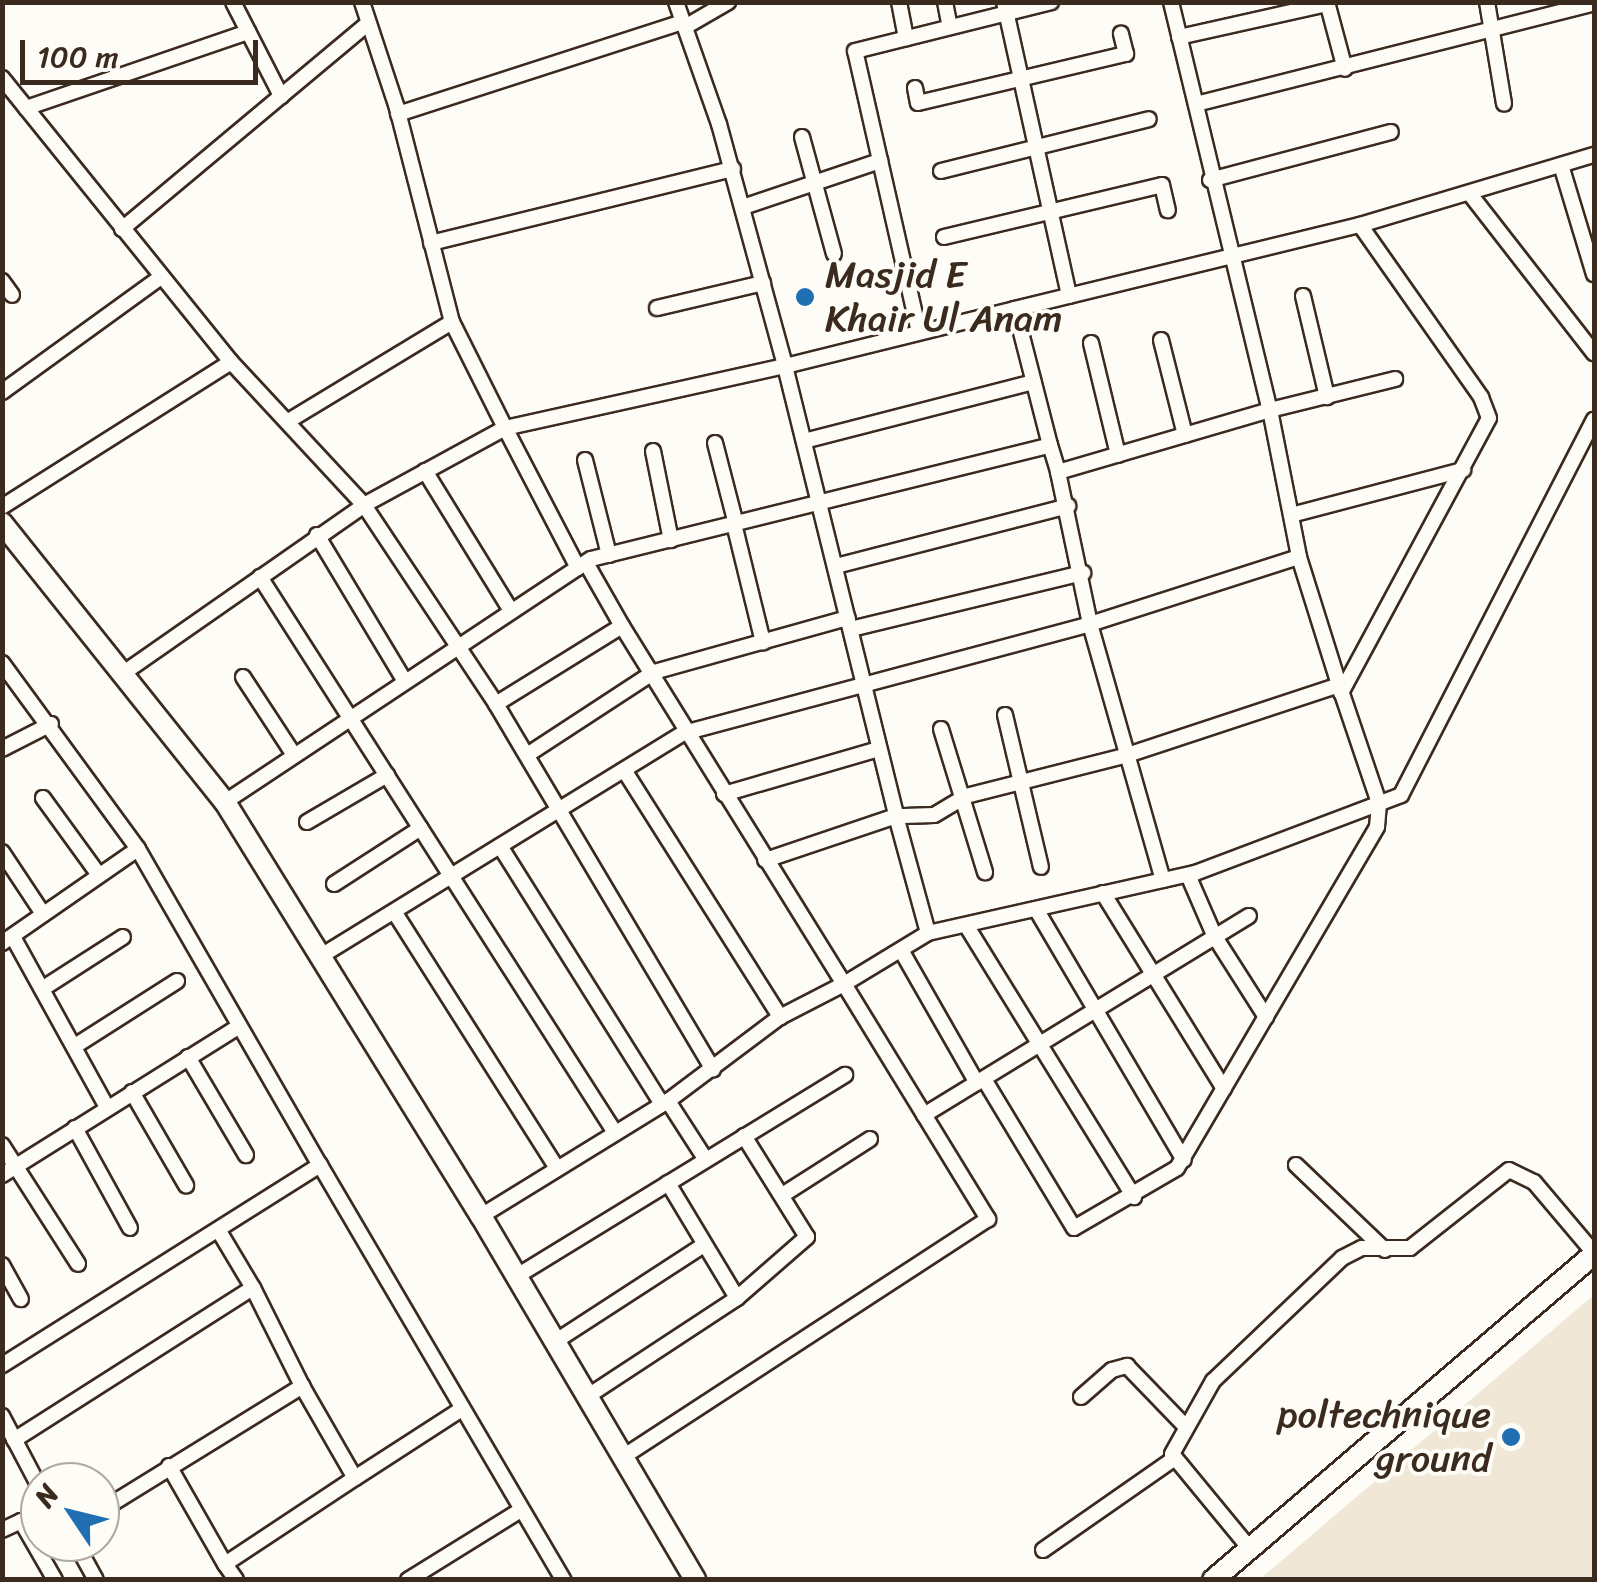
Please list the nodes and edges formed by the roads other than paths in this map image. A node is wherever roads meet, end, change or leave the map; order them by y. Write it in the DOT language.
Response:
graph roads {
  1 [pos="233,2"];
  2 [pos="676,2"];
  3 [pos="728,2"];
  4 [pos="899,2"];
  5 [pos="945,2"];
  6 [pos="1051,2"];
  7 [pos="1171,2"];
  8 [pos="1487,2"];
  9 [pos="362,3"];
  10 [pos="1327,3"];
  11 [pos="1594,3"];
  12 [pos="1006,8"];
  13 [pos="368,22"];
  14 [pos="684,24"];
  15 [pos="950,28"];
  16 [pos="1493,30"];
  17 [pos="248,32"];
  18 [pos="1121,34"];
  19 [pos="1180,37"];
  20 [pos="906,38"];
  21 [pos="1345,69"];
  22 [pos="2,78"];
  23 [pos="1021,79"];
  24 [pos="915,88"];
  25 [pos="281,96"];
  26 [pos="1196,104"];
  27 [pos="1504,104"];
  28 [pos="26,108"];
  29 [pos="398,114"];
  30 [pos="1148,119"];
  31 [pos="1392,132"];
  32 [pos="802,137"];
  33 [pos="1036,146"];
  34 [pos="1594,155"];
  35 [pos="880,161"];
  36 [pos="1560,165"];
  37 [pos="733,170"];
  38 [pos="941,170"];
  39 [pos="1210,180"];
  40 [pos="815,182"];
  41 [pos="1470,194"];
  42 [pos="743,207"];
  43 [pos="1168,210"];
  44 [pos="1050,213"];
  45 [pos="1360,225"];
  46 [pos="122,229"];
  47 [pos="944,237"];
  48 [pos="431,242"];
  49 [pos="834,254"];
  50 [pos="1231,256"];
  51 [pos="1594,274"];
  52 [pos="161,277"];
  53 [pos="2,282"];
  54 [pos="763,284"];
  55 [pos="12,295"];
  56 [pos="1069,296"];
  57 [pos="1303,296"];
  58 [pos="657,308"];
  59 [pos="1014,309"];
  60 [pos="452,322"];
  61 [pos="920,332"];
  62 [pos="1161,340"];
  63 [pos="1091,343"];
  64 [pos="1594,353"];
  65 [pos="231,362"];
  66 [pos="785,366"];
  67 [pos="1395,380"];
  68 [pos="1034,382"];
  69 [pos="2,392"];
  70 [pos="1327,397"];
  71 [pos="1270,410"];
  72 [pos="290,420"];
  73 [pos="1594,420"];
  74 [pos="504,428"];
  75 [pos="1185,435"];
  76 [pos="804,441"];
  77 [pos="714,443"];
  78 [pos="1050,445"];
  79 [pos="652,452"];
  80 [pos="1118,455"];
  81 [pos="585,460"];
  82 [pos="1462,470"];
  83 [pos="425,471"];
  84 [pos="1058,472"];
  85 [pos="820,504"];
  86 [pos="364,505"];
  87 [pos="1068,506"];
  88 [pos="2,507"];
  89 [pos="1295,514"];
  90 [pos="2,524"];
  91 [pos="735,524"];
  92 [pos="318,535"];
  93 [pos="672,540"];
  94 [pos="609,555"];
  95 [pos="1299,557"];
  96 [pos="582,565"];
  97 [pos="836,566"];
  98 [pos="1083,573"];
  99 [pos="260,577"];
  100 [pos="511,612"];
  101 [pos="849,624"];
  102 [pos="1090,624"];
  103 [pos="622,626"];
  104 [pos="763,642"];
  105 [pos="459,646"];
  106 [pos="2,663"];
  107 [pos="125,672"];
  108 [pos="654,672"];
  109 [pos="242,676"];
  110 [pos="404,680"];
  111 [pos="859,685"];
  112 [pos="1340,689"];
  113 [pos="496,704"];
  114 [pos="351,714"];
  115 [pos="1006,715"];
  116 [pos="50,724"];
  117 [pos="941,729"];
  118 [pos="684,733"];
  119 [pos="2,749"];
  120 [pos="879,749"];
  121 [pos="292,752"];
  122 [pos="527,755"];
  123 [pos="1124,756"];
  124 [pos="626,772"];
  125 [pos="387,775"];
  126 [pos="1019,784"];
  127 [pos="724,794"];
  128 [pos="966,796"];
  129 [pos="43,798"];
  130 [pos="225,802"];
  131 [pos="1379,803"];
  132 [pos="557,812"];
  133 [pos="896,816"];
  134 [pos="307,822"];
  135 [pos="421,828"];
  136 [pos="500,846"];
  137 [pos="138,850"];
  138 [pos="2,852"];
  139 [pos="765,860"];
  140 [pos="1041,867"];
  141 [pos="984,872"];
  142 [pos="1188,874"];
  143 [pos="99,876"];
  144 [pos="448,876"];
  145 [pos="1163,880"];
  146 [pos="334,884"];
  147 [pos="1103,894"];
  148 [pos="1036,909"];
  149 [pos="395,913"];
  150 [pos="44,914"];
  151 [pos="1250,916"];
  152 [pos="966,924"];
  153 [pos="928,933"];
  154 [pos="123,937"];
  155 [pos="1215,938"];
  156 [pos="8,940"];
  157 [pos="900,950"];
  158 [pos="321,956"];
  159 [pos="1152,976"];
  160 [pos="177,981"];
  161 [pos="844,984"];
  162 [pos="42,989"];
  163 [pos="1097,1010"];
  164 [pos="780,1017"];
  165 [pos="1266,1017"];
  166 [pos="238,1027"];
  167 [pos="1040,1044"];
  168 [pos="75,1046"];
  169 [pos="188,1057"];
  170 [pos="713,1070"];
  171 [pos="845,1075"];
  172 [pos="981,1081"];
  173 [pos="1224,1089"];
  174 [pos="132,1092"];
  175 [pos="665,1103"];
  176 [pos="107,1107"];
  177 [pos="924,1115"];
  178 [pos="75,1128"];
  179 [pos="614,1132"];
  180 [pos="744,1136"];
  181 [pos="870,1139"];
  182 [pos="2,1144"];
  183 [pos="246,1155"];
  184 [pos="706,1160"];
  185 [pos="1184,1160"];
  186 [pos="320,1165"];
  187 [pos="1296,1165"];
  188 [pos="556,1168"];
  189 [pos="9,1171"];
  190 [pos="668,1183"];
  191 [pos="186,1185"];
  192 [pos="784,1194"];
  193 [pos="1134,1196"];
  194 [pos="482,1216"];
  195 [pos="130,1228"];
  196 [pos="219,1231"];
  197 [pos="704,1244"];
  198 [pos="1386,1250"];
  199 [pos="1594,1254"];
  200 [pos="78,1264"];
  201 [pos="2,1265"];
  202 [pos="517,1276"];
  203 [pos="252,1288"];
  204 [pos="737,1298"];
  205 [pos="21,1299"];
  206 [pos="556,1341"];
  207 [pos="2,1365"];
  208 [pos="302,1386"];
  209 [pos="588,1396"];
  210 [pos="1081,1397"];
  211 [pos="460,1410"];
  212 [pos="2,1416"];
  213 [pos="1185,1426"];
  214 [pos="14,1440"];
  215 [pos="623,1457"];
  216 [pos="1172,1460"];
  217 [pos="26,1462"];
  218 [pos="168,1466"];
  219 [pos="355,1478"];
  220 [pos="120,1498"];
  221 [pos="520,1510"];
  222 [pos="2,1530"];
  223 [pos="1043,1550"];
  224 [pos="1250,1550"];
  225 [pos="225,1564"];
  226 [pos="55,1580"];
  227 [pos="236,1580"];
  228 [pos="408,1580"];
  229 [pos="562,1580"];
  230 [pos="695,1580"];
  231 [pos="1213,1580"];
  1 -- 17 [label="street"];
  2 -- 14 [label="street"];
  3 -- 14 [label="street"];
  4 -- 20 [label="street"];
  5 -- 15 [label="street"];
  6 -- 12 [label="street"];
  7 -- 19 [label="street"];
  8 -- 16 [label="street"];
  9 -- 13 [label="street"];
  10 -- 19 [label="street"];
  10 -- 21 [label="street"];
  11 -- 16 [label="street"];
  12 -- 15 [label="street"];
  12 -- 23 [label="street"];
  13 -- 25 [label="street"];
  13 -- 29 [label="street"];
  14 -- 29 [label="street"];
  14 -- 37 [label="street"];
  15 -- 20 [label="street"];
  16 -- 21 [label="street"];
  16 -- 27 [label="street"];
  17 -- 25 [label="street"];
  17 -- 28 [label="street"];
  18 -- 23 [label="street"];
  19 -- 26 [label="street"];
  20 -- 35 [label="street"];
  21 -- 26 [label="street"];
  22 -- 28 [label="street"];
  23 -- 24 [label="street"];
  23 -- 33 [label="street"];
  25 -- 46 [label="street"];
  26 -- 39 [label="street"];
  28 -- 46 [label="street"];
  29 -- 48 [label="street"];
  30 -- 33 [label="street"];
  31 -- 39 [label="street"];
  32 -- 40 [label="street"];
  33 -- 38 [label="street"];
  33 -- 44 [label="street"];
  34 -- 36 [label="street"];
  35 -- 40 [label="street"];
  35 -- 61 [label="street"];
  36 -- 41 [label="street"];
  36 -- 51 [label="street"];
  37 -- 42 [label="street"];
  37 -- 48 [label="street"];
  39 -- 50 [label="street"];
  40 -- 42 [label="street"];
  40 -- 49 [label="street"];
  41 -- 45 [label="street"];
  41 -- 64 [label="street"];
  42 -- 54 [label="street"];
  43 -- 44 [label="street"];
  44 -- 47 [label="street"];
  44 -- 56 [label="street"];
  45 -- 50 [label="street"];
  45 -- 82 [label="street"];
  46 -- 52 [label="street"];
  48 -- 60 [label="street"];
  50 -- 56 [label="street"];
  50 -- 71 [label="street"];
  52 -- 65 [label="street"];
  52 -- 69 [label="street"];
  53 -- 55 [label="street"];
  54 -- 58 [label="street"];
  54 -- 66 [label="street"];
  56 -- 59 [label="street"];
  57 -- 70 [label="street"];
  59 -- 61 [label="street"];
  59 -- 68 [label="street"];
  60 -- 72 [label="street"];
  60 -- 74 [label="street"];
  61 -- 66 [label="street"];
  62 -- 75 [label="street"];
  63 -- 80 [label="street"];
  65 -- 72 [label="street"];
  65 -- 88 [label="street"];
  66 -- 74 [label="street"];
  66 -- 76 [label="street"];
  67 -- 70 [label="street"];
  68 -- 76 [label="street"];
  68 -- 78 [label="street"];
  70 -- 71 [label="street"];
  71 -- 75 [label="street"];
  71 -- 89 [label="street"];
  72 -- 86 [label="street"];
  73 -- 131 [label="street"];
  74 -- 83 [label="street"];
  74 -- 96 [label="street"];
  75 -- 80 [label="street"];
  76 -- 85 [label="street"];
  77 -- 91 [label="street"];
  78 -- 84 [label="street"];
  78 -- 85 [label="street"];
  79 -- 93 [label="street"];
  80 -- 84 [label="street"];
  81 -- 94 [label="street"];
  82 -- 89 [label="street"];
  82 -- 112 [label="street"];
  83 -- 86 [label="street"];
  83 -- 100 [label="street"];
  84 -- 87 [label="street"];
  85 -- 91 [label="street"];
  85 -- 97 [label="street"];
  86 -- 92 [label="street"];
  86 -- 105 [label="street"];
  87 -- 97 [label="street"];
  87 -- 98 [label="street"];
  89 -- 95 [label="street"];
  90 -- 107 [label="street"];
  91 -- 93 [label="street"];
  91 -- 104 [label="street"];
  92 -- 99 [label="street"];
  92 -- 110 [label="street"];
  93 -- 94 [label="street"];
  94 -- 96 [label="street"];
  95 -- 102 [label="street"];
  95 -- 112 [label="street"];
  96 -- 100 [label="street"];
  96 -- 103 [label="street"];
  97 -- 101 [label="street"];
  98 -- 101 [label="street"];
  98 -- 102 [label="street"];
  99 -- 107 [label="street"];
  99 -- 114 [label="street"];
  100 -- 105 [label="street"];
  101 -- 104 [label="street"];
  101 -- 111 [label="street"];
  102 -- 111 [label="street"];
  102 -- 123 [label="street"];
  103 -- 108 [label="street"];
  103 -- 113 [label="street"];
  104 -- 108 [label="street"];
  105 -- 110 [label="street"];
  105 -- 113 [label="street"];
  106 -- 116 [label="street"];
  107 -- 130 [label="street"];
  108 -- 118 [label="street"];
  108 -- 122 [label="street"];
  109 -- 121 [label="street"];
  110 -- 114 [label="street"];
  111 -- 118 [label="street"];
  111 -- 120 [label="street"];
  112 -- 123 [label="street"];
  112 -- 131 [label="street"];
  113 -- 122 [label="street"];
  114 -- 121 [label="street"];
  114 -- 125 [label="street"];
  115 -- 126 [label="street"];
  116 -- 119 [label="street"];
  116 -- 137 [label="street"];
  117 -- 128 [label="street"];
  118 -- 124 [label="street"];
  118 -- 127 [label="street"];
  120 -- 127 [label="street"];
  120 -- 133 [label="street"];
  121 -- 130 [label="street"];
  122 -- 132 [label="street"];
  123 -- 126 [label="street"];
  123 -- 145 [label="street"];
  124 -- 132 [label="street"];
  124 -- 164 [label="street"];
  125 -- 134 [label="street"];
  125 -- 135 [label="street"];
  126 -- 128 [label="street"];
  126 -- 140 [label="street"];
  127 -- 139 [label="street"];
  128 -- 133 [label="street"];
  128 -- 141 [label="street"];
  129 -- 143 [label="street"];
  130 -- 158 [label="street"];
  131 -- 142 [label="street"];
  131 -- 165 [label="street"];
  132 -- 136 [label="street"];
  132 -- 170 [label="street"];
  133 -- 139 [label="street"];
  133 -- 153 [label="street"];
  135 -- 144 [label="street"];
  135 -- 146 [label="street"];
  136 -- 144 [label="street"];
  136 -- 175 [label="street"];
  137 -- 143 [label="street"];
  137 -- 166 [label="street"];
  138 -- 150 [label="street"];
  139 -- 161 [label="street"];
  142 -- 145 [label="street"];
  142 -- 155 [label="street"];
  143 -- 150 [label="street"];
  144 -- 149 [label="street"];
  144 -- 179 [label="street"];
  145 -- 147 [label="street"];
  147 -- 148 [label="street"];
  147 -- 159 [label="street"];
  148 -- 152 [label="street"];
  148 -- 163 [label="street"];
  149 -- 158 [label="street"];
  149 -- 188 [label="street"];
  150 -- 156 [label="street"];
  151 -- 155 [label="street"];
  152 -- 153 [label="street"];
  152 -- 167 [label="street"];
  153 -- 157 [label="street"];
  154 -- 162 [label="street"];
  155 -- 159 [label="street"];
  155 -- 165 [label="street"];
  156 -- 162 [label="street"];
  157 -- 161 [label="street"];
  157 -- 172 [label="street"];
  158 -- 194 [label="street"];
  159 -- 163 [label="street"];
  159 -- 173 [label="street"];
  160 -- 168 [label="street"];
  161 -- 164 [label="street"];
  161 -- 177 [label="street"];
  162 -- 168 [label="street"];
  163 -- 167 [label="street"];
  163 -- 185 [label="street"];
  164 -- 170 [label="street"];
  165 -- 173 [label="street"];
  166 -- 169 [label="street"];
  166 -- 186 [label="street"];
  167 -- 172 [label="street"];
  167 -- 193 [label="street"];
  168 -- 176 [label="street"];
  169 -- 174 [label="street"];
  169 -- 183 [label="street"];
  170 -- 175 [label="street"];
  171 -- 180 [label="street"];
  172 -- 177 [label="street"];
  172 -- 193 [label="street"];
  173 -- 185 [label="street"];
  174 -- 176 [label="street"];
  174 -- 191 [label="street"];
  175 -- 179 [label="street"];
  175 -- 184 [label="street"];
  176 -- 178 [label="street"];
  177 -- 215 [label="street"];
  178 -- 189 [label="street"];
  178 -- 195 [label="street"];
  179 -- 188 [label="street"];
  180 -- 184 [label="street"];
  180 -- 192 [label="street"];
  181 -- 192 [label="street"];
  182 -- 189 [label="street"];
  184 -- 190 [label="street"];
  185 -- 193 [label="street"];
  186 -- 196 [label="street"];
  186 -- 211 [label="street"];
  187 -- 198 [label="street"];
  188 -- 194 [label="street"];
  189 -- 200 [label="street"];
  190 -- 197 [label="street"];
  190 -- 202 [label="street"];
  192 -- 204 [label="street"];
  194 -- 202 [label="street"];
  196 -- 203 [label="street"];
  196 -- 207 [label="street"];
  197 -- 204 [label="street"];
  197 -- 206 [label="street"];
  198 -- 199 [label="street"];
  198 -- 213 [label="street"];
  199 -- 224 [label="street"];
  201 -- 205 [label="street"];
  202 -- 206 [label="street"];
  203 -- 208 [label="street"];
  203 -- 214 [label="street"];
  204 -- 209 [label="street"];
  206 -- 209 [label="street"];
  208 -- 218 [label="street"];
  208 -- 219 [label="street"];
  209 -- 215 [label="street"];
  210 -- 213 [label="street"];
  211 -- 219 [label="street"];
  211 -- 221 [label="street"];
  212 -- 214 [label="street"];
  213 -- 216 [label="street"];
  214 -- 217 [label="street"];
  215 -- 230 [label="street"];
  216 -- 223 [label="street"];
  216 -- 224 [label="street"];
  218 -- 220 [label="street"];
  218 -- 225 [label="street"];
  219 -- 225 [label="street"];
  221 -- 228 [label="street"];
  221 -- 229 [label="street"];
  222 -- 226 [label="street"];
  224 -- 231 [label="street"];
  225 -- 227 [label="street"];
}
